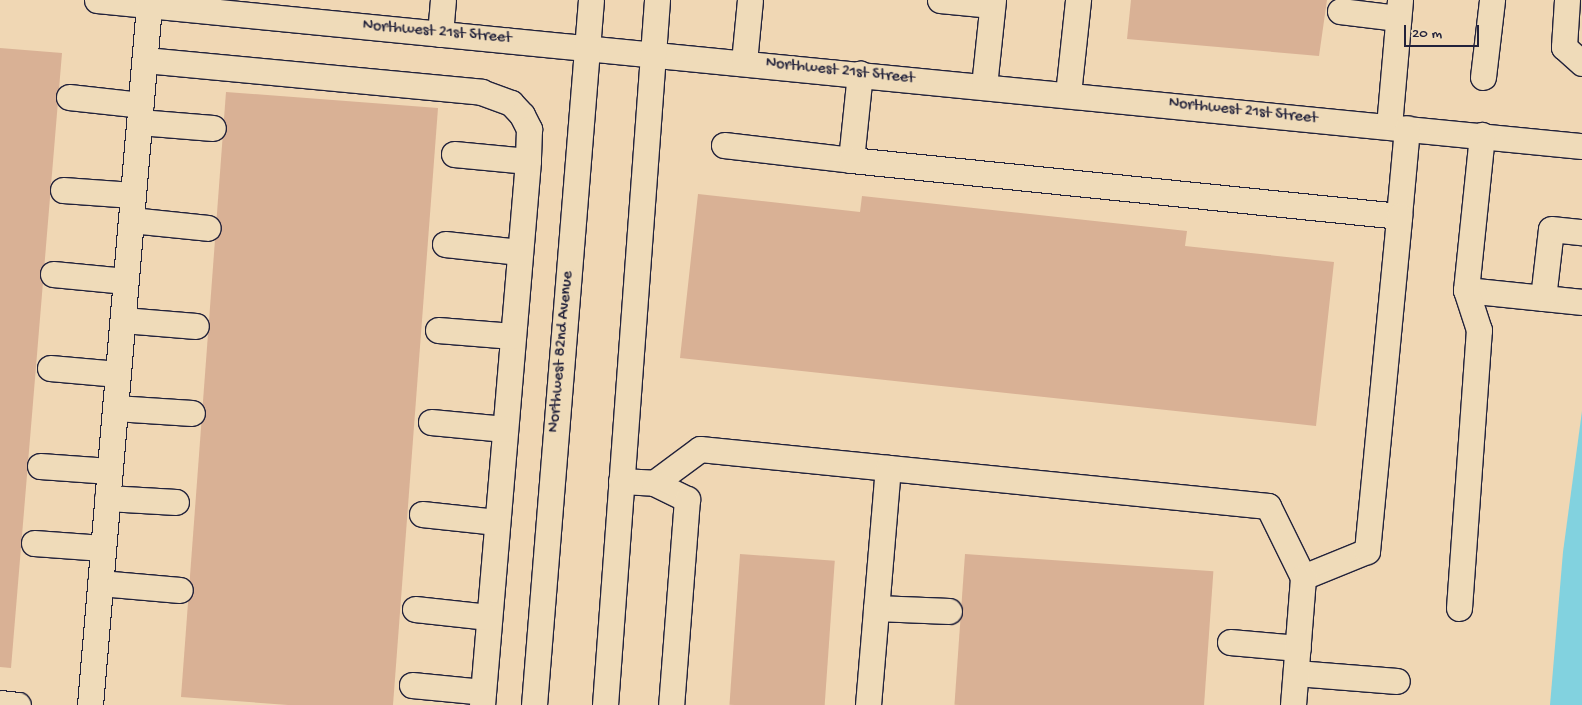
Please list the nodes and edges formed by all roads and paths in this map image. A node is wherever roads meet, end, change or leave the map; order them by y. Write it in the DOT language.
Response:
graph roads {
  1 [pos="97,0"];
  2 [pos="443,0"];
  3 [pos="591,0"];
  4 [pos="657,0"];
  5 [pos="750,0"];
  6 [pos="940,0"];
  7 [pos="1078,0"];
  8 [pos="1492,0"];
  9 [pos="1567,0"];
  10 [pos="992,2"];
  11 [pos="150,5"];
  12 [pos="1399,9"];
  13 [pos="1340,11"];
  14 [pos="440,34"];
  15 [pos="587,47"];
  16 [pos="654,53"];
  17 [pos="145,60"];
  18 [pos="744,62"];
  19 [pos="1582,63"];
  20 [pos="860,73"];
  21 [pos="1483,77"];
  22 [pos="984,86"];
  23 [pos="1068,94"];
  24 [pos="69,97"];
  25 [pos="140,113"];
  26 [pos="1398,127"];
  27 [pos="213,128"];
  28 [pos="1482,136"];
  29 [pos="724,145"];
  30 [pos="1582,146"];
  31 [pos="454,154"];
  32 [pos="851,160"];
  33 [pos="528,161"];
  34 [pos="63,190"];
  35 [pos="133,195"];
  36 [pos="1399,216"];
  37 [pos="131,220"];
  38 [pos="208,228"];
  39 [pos="1582,232"];
  40 [pos="445,244"];
  41 [pos="520,252"];
  42 [pos="53,274"];
  43 [pos="126,280"];
  44 [pos="1466,290"];
  45 [pos="1543,298"];
  46 [pos="1582,302"];
  47 [pos="123,320"];
  48 [pos="196,326"];
  49 [pos="438,330"];
  50 [pos="513,336"];
  51 [pos="50,368"];
  52 [pos="118,374"];
  53 [pos="115,408"];
  54 [pos="192,413"];
  55 [pos="431,422"];
  56 [pos="505,429"];
  57 [pos="40,466"];
  58 [pos="888,468"];
  59 [pos="110,471"];
  60 [pos="621,481"];
  61 [pos="654,483"];
  62 [pos="108,498"];
  63 [pos="176,502"];
  64 [pos="422,514"];
  65 [pos="497,522"];
  66 [pos="34,543"];
  67 [pos="103,548"];
  68 [pos="1304,577"];
  69 [pos="100,583"];
  70 [pos="180,590"];
  71 [pos="876,608"];
  72 [pos="1459,608"];
  73 [pos="415,609"];
  74 [pos="949,611"];
  75 [pos="489,617"];
  76 [pos="1230,642"];
  77 [pos="1298,648"];
  78 [pos="1296,673"];
  79 [pos="1397,680"];
  80 [pos="412,685"];
  81 [pos="482,699"];
  82 [pos="0,703"];
  83 [pos="18,705"];
  84 [pos="90,705"];
  85 [pos="534,705"];
  86 [pos="605,705"];
  87 [pos="671,705"];
  88 [pos="872,705"];
  89 [pos="1293,705"];
  1 -- 11 [label="street, Northwest 21st Street"];
  2 -- 14 [label="street"];
  3 -- 15 [label="street, Northwest 82nd Avenue"];
  4 -- 16 [label="street"];
  5 -- 18 [label="street"];
  6 -- 10 [label="street"];
  7 -- 23 [label="street"];
  8 -- 21 [label="street"];
  9 -- 19 [label="street"];
  10 -- 22 [label="street"];
  11 -- 14 [label="street, Northwest 21st Street"];
  11 -- 17 [label="street"];
  12 -- 13 [label="street"];
  12 -- 26 [label="street"];
  14 -- 15 [label="street, Northwest 21st Street"];
  15 -- 16 [label="street, Northwest 21st Street"];
  15 -- 85 [label="street, Northwest 82nd Avenue"];
  16 -- 18 [label="street, Northwest 21st Street"];
  16 -- 60 [label="street"];
  17 -- 25 [label="street"];
  17 -- 33 [label="street"];
  18 -- 20 [label="street, Northwest 21st Street"];
  20 -- 22 [label="street, Northwest 21st Street"];
  20 -- 32 [label="street"];
  22 -- 23 [label="street, Northwest 21st Street"];
  23 -- 26 [label="street, Northwest 21st Street"];
  24 -- 25 [label="street"];
  25 -- 27 [label="street"];
  25 -- 35 [label="street"];
  26 -- 28 [label="street, Northwest 21st Street"];
  26 -- 36 [label="street"];
  28 -- 30 [label="street, Northwest 21st Street"];
  28 -- 44 [label="street"];
  29 -- 32 [label="street"];
  31 -- 33 [label="street"];
  32 -- 36 [label="street"];
  33 -- 41 [label="street"];
  34 -- 35 [label="street"];
  35 -- 37 [label="street"];
  36 -- 68 [label="street"];
  37 -- 38 [label="street"];
  37 -- 43 [label="street"];
  39 -- 45 [label="street"];
  40 -- 41 [label="street"];
  41 -- 50 [label="street"];
  42 -- 43 [label="street"];
  43 -- 47 [label="street"];
  44 -- 45 [label="street"];
  44 -- 72 [label="street"];
  45 -- 46 [label="street"];
  47 -- 48 [label="street"];
  47 -- 52 [label="street"];
  49 -- 50 [label="street"];
  50 -- 56 [label="street"];
  51 -- 52 [label="street"];
  52 -- 53 [label="street"];
  53 -- 54 [label="street"];
  53 -- 59 [label="street"];
  55 -- 56 [label="street"];
  56 -- 65 [label="street"];
  57 -- 59 [label="street"];
  58 -- 61 [label="street"];
  58 -- 68 [label="street"];
  58 -- 71 [label="street"];
  59 -- 62 [label="street"];
  60 -- 61 [label="street"];
  60 -- 86 [label="street"];
  61 -- 87 [label="street"];
  62 -- 63 [label="street"];
  62 -- 67 [label="street"];
  64 -- 65 [label="street"];
  65 -- 75 [label="street"];
  66 -- 67 [label="street"];
  67 -- 69 [label="street"];
  68 -- 77 [label="street"];
  69 -- 70 [label="street"];
  69 -- 84 [label="street"];
  71 -- 74 [label="street"];
  71 -- 88 [label="street"];
  73 -- 75 [label="street"];
  75 -- 81 [label="street"];
  76 -- 77 [label="street"];
  77 -- 78 [label="street"];
  78 -- 79 [label="street"];
  78 -- 89 [label="street"];
  80 -- 81 [label="street"];
  82 -- 83 [label="street"];
}
